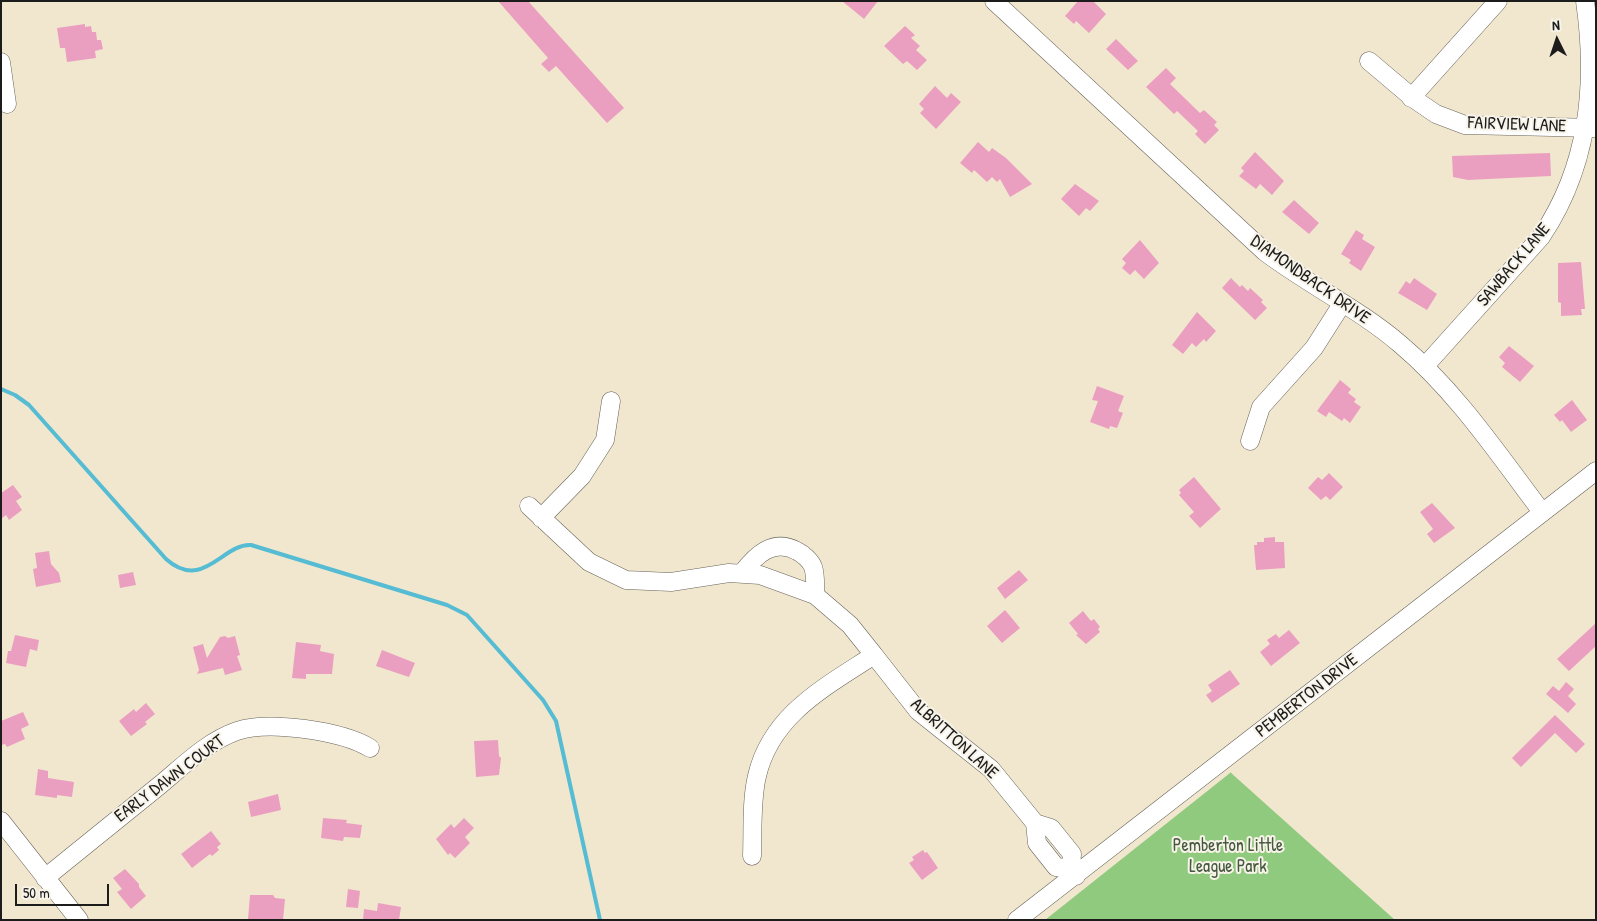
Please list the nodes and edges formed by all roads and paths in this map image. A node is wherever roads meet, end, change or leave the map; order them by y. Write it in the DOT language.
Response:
graph roads {
  1 [pos="994,1"];
  2 [pos="1498,1"];
  3 [pos="1585,1"];
  4 [pos="1594,34"];
  5 [pos="1369,60"];
  6 [pos="1,62"];
  7 [pos="1411,98"];
  8 [pos="7,104"];
  9 [pos="1592,127"];
  10 [pos="1342,304"];
  11 [pos="1425,366"];
  12 [pos="611,401"];
  13 [pos="1250,441"];
  14 [pos="1596,471"];
  15 [pos="1542,512"];
  16 [pos="742,574"];
  17 [pos="815,595"];
  18 [pos="874,655"];
  19 [pos="370,748"];
  20 [pos="1,821"];
  21 [pos="752,856"];
  22 [pos="1073,872"];
  23 [pos="45,878"];
  24 [pos="79,920"];
  25 [pos="1017,920"];
  1 -- 10 [label="street, DIAMONDBACK DRIVE"];
  2 -- 7 [label="street"];
  3 -- 4 [label="street, SAWBACK LANE"];
  4 -- 9 [label="street, SAWBACK LANE"];
  5 -- 7 [label="street, FAIRVIEW LANE"];
  6 -- 8 [label="street"];
  7 -- 9 [label="street, FAIRVIEW LANE"];
  9 -- 11 [label="street, SAWBACK LANE"];
  10 -- 11 [label="street, DIAMONDBACK DRIVE"];
  10 -- 13 [label="street"];
  11 -- 15 [label="street, DIAMONDBACK DRIVE"];
  12 -- 16 [label="street"];
  14 -- 15 [label="street, PEMBERTON DRIVE"];
  15 -- 22 [label="street, PEMBERTON DRIVE"];
  16 -- 17 [label="street"];
  16 -- 17 [label="street"];
  17 -- 18 [label="street, ALBRITTON LANE"];
  18 -- 21 [label="street"];
  18 -- 22 [label="street, ALBRITTON LANE"];
  19 -- 23 [label="street, EARLY DAWN COURT"];
  20 -- 23 [label="street"];
  22 -- 25 [label="street, PEMBERTON DRIVE"];
  23 -- 24 [label="street"];
}
